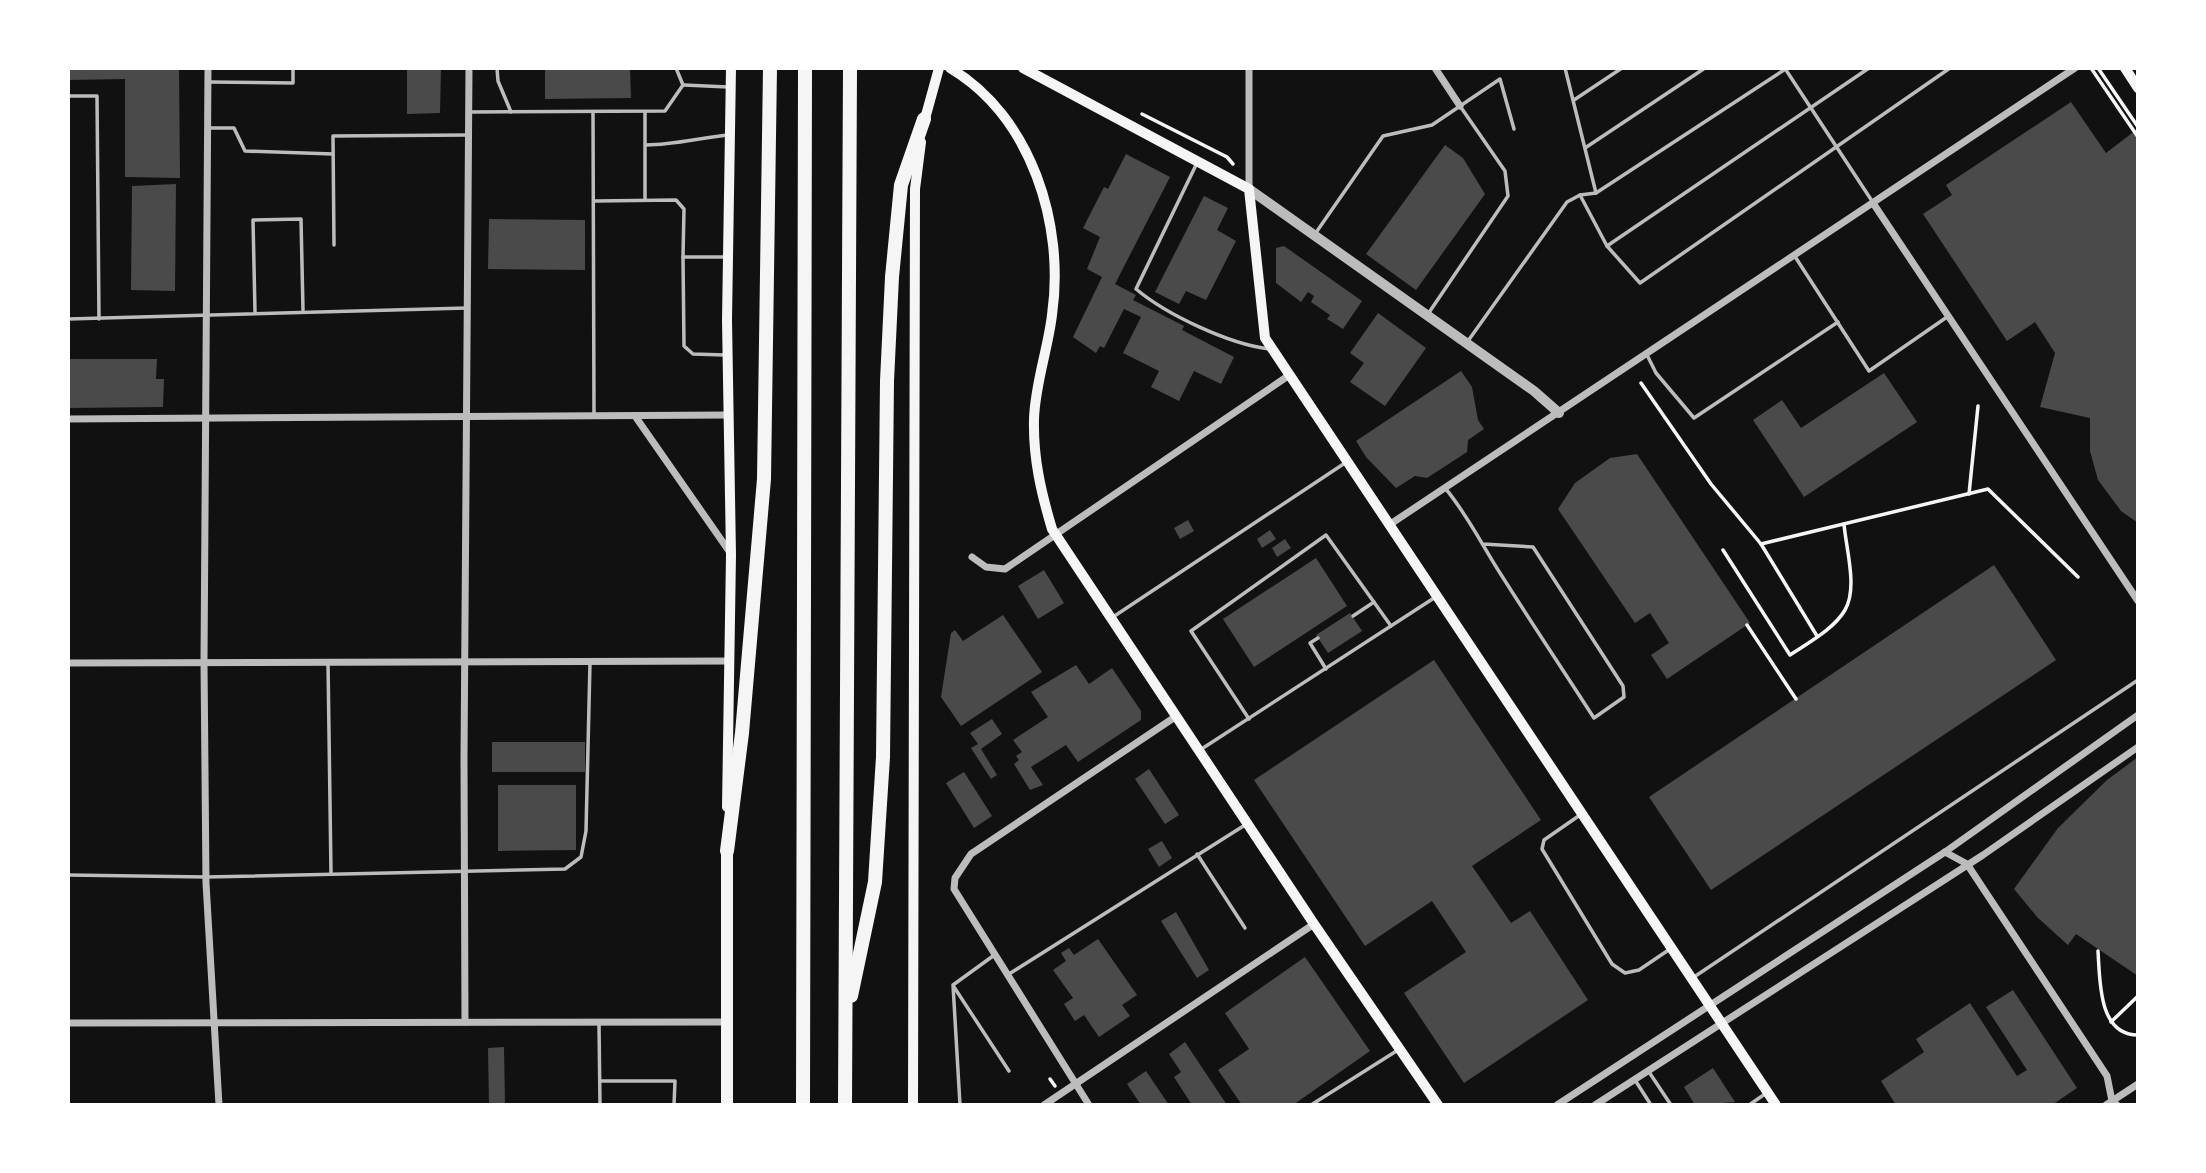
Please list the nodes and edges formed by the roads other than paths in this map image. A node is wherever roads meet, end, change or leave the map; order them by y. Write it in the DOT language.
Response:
graph roads {
  1 [pos="208,68"];
  2 [pos="293,68"];
  3 [pos="469,68"];
  4 [pos="497,68"];
  5 [pos="676,68"];
  6 [pos="731,68"];
  7 [pos="771,68"];
  8 [pos="805,68"];
  9 [pos="850,68"];
  10 [pos="939,68"];
  11 [pos="950,68"];
  12 [pos="1023,68"];
  13 [pos="1250,68"];
  14 [pos="1565,68"];
  15 [pos="1622,68"];
  16 [pos="1704,68"];
  17 [pos="1869,68"];
  18 [pos="1950,68"];
  19 [pos="2075,68"];
  20 [pos="2124,68"];
  21 [pos="1438,69"];
  22 [pos="1786,69"];
  23 [pos="208,82"];
  24 [pos="683,85"];
  25 [pos="730,87"];
  26 [pos="2138,88"];
  27 [pos="68,96"];
  28 [pos="1573,100"];
  29 [pos="1460,106"];
  30 [pos="1810,107"];
  31 [pos="469,112"];
  32 [pos="512,112"];
  33 [pos="593,112"];
  34 [pos="645,112"];
  35 [pos="923,119"];
  36 [pos="207,128"];
  37 [pos="1514,130"];
  38 [pos="468,135"];
  39 [pos="730,135"];
  40 [pos="645,145"];
  41 [pos="1836,146"];
  42 [pos="1585,148"];
  43 [pos="333,154"];
  44 [pos="1199,160"];
  45 [pos="1249,189"];
  46 [pos="1596,193"];
  47 [pos="1580,194"];
  48 [pos="645,200"];
  49 [pos="595,201"];
  50 [pos="1873,204"];
  51 [pos="1315,234"];
  52 [pos="334,245"];
  53 [pos="1607,246"];
  54 [pos="1794,255"];
  55 [pos="683,257"];
  56 [pos="728,257"];
  57 [pos="467,308"];
  58 [pos="303,311"];
  59 [pos="255,312"];
  60 [pos="205,313"];
  61 [pos="1428,315"];
  62 [pos="1949,316"];
  63 [pos="68,319"];
  64 [pos="99,319"];
  65 [pos="1838,322"];
  66 [pos="1467,343"];
  67 [pos="1272,350"];
  68 [pos="727,355"];
  69 [pos="1647,355"];
  70 [pos="1288,376"];
  71 [pos="1559,413"];
  72 [pos="727,415"];
  73 [pos="594,416"];
  74 [pos="635,416"];
  75 [pos="466,417"];
  76 [pos="68,419"];
  77 [pos="206,419"];
  78 [pos="1346,462"];
  79 [pos="68,465"];
  80 [pos="1445,488"];
  81 [pos="1389,525"];
  82 [pos="1056,534"];
  83 [pos="1483,544"];
  84 [pos="731,555"];
  85 [pos="972,557"];
  86 [pos="1436,596"];
  87 [pos="2138,601"];
  88 [pos="1374,603"];
  89 [pos="1353,615"];
  90 [pos="1111,619"];
  91 [pos="1391,626"];
  92 [pos="1318,638"];
  93 [pos="730,661"];
  94 [pos="204,662"];
  95 [pos="328,662"];
  96 [pos="464,662"];
  97 [pos="69,663"];
  98 [pos="590,663"];
  99 [pos="1326,669"];
  100 [pos="2138,680"];
  101 [pos="2138,715"];
  102 [pos="1175,717"];
  103 [pos="1248,719"];
  104 [pos="2138,747"];
  105 [pos="1198,751"];
  106 [pos="68,788"];
  107 [pos="1582,814"];
  108 [pos="1247,824"];
  109 [pos="727,851"];
  110 [pos="1945,852"];
  111 [pos="1197,854"];
  112 [pos="1967,864"];
  113 [pos="464,870"];
  114 [pos="331,873"];
  115 [pos="68,875"];
  116 [pos="206,877"];
  117 [pos="1314,924"];
  118 [pos="1245,928"];
  119 [pos="1671,948"];
  120 [pos="995,954"];
  121 [pos="1007,975"];
  122 [pos="1692,979"];
  123 [pos="953,985"];
  124 [pos="1709,1004"];
  125 [pos="845,1021"];
  126 [pos="213,1022"];
  127 [pos="465,1022"];
  128 [pos="599,1022"];
  129 [pos="726,1022"];
  130 [pos="68,1023"];
  131 [pos="1721,1023"];
  132 [pos="1400,1048"];
  133 [pos="1009,1070"];
  134 [pos="1648,1070"];
  135 [pos="1634,1079"];
  136 [pos="600,1081"];
  137 [pos="1075,1084"];
  138 [pos="2138,1084"];
  139 [pos="1768,1092"];
  140 [pos="1317,1103"];
  141 [pos="2112,1104"];
  142 [pos="219,1105"];
  143 [pos="600,1105"];
  144 [pos="674,1105"];
  145 [pos="727,1105"];
  146 [pos="803,1105"];
  147 [pos="845,1105"];
  148 [pos="913,1105"];
  149 [pos="960,1105"];
  150 [pos="1044,1105"];
  151 [pos="1089,1105"];
  152 [pos="1311,1105"];
  153 [pos="1438,1105"];
  154 [pos="1557,1105"];
  155 [pos="1595,1105"];
  156 [pos="1651,1105"];
  157 [pos="1671,1105"];
  158 [pos="1749,1105"];
  159 [pos="1776,1105"];
  1 -- 23 [label="street"];
  2 -- 23 [label="lane"];
  3 -- 31 [label="street"];
  4 -- 32 [label="lane"];
  5 -- 24 [label="lane"];
  6 -- 25 [label="main road"];
  7 -- 109 [label="highway"];
  8 -- 146 [label="highway"];
  9 -- 125 [label="highway"];
  10 -- 35 [label="main road"];
  11 -- 82 [label="main road"];
  12 -- 44 [label="main road"];
  13 -- 45 [label="street"];
  14 -- 28 [label="lane"];
  15 -- 28 [label="lane"];
  16 -- 42 [label="lane"];
  17 -- 30 [label="lane"];
  18 -- 41 [label="lane"];
  19 -- 50 [label="street"];
  20 -- 26 [label="main road"];
  21 -- 29 [label="street"];
  22 -- 30 [label="lane"];
  22 -- 46 [label="lane"];
  23 -- 36 [label="street"];
  24 -- 25 [label="lane"];
  24 -- 34 [label="lane"];
  25 -- 39 [label="main road"];
  27 -- 64 [label="lane"];
  28 -- 42 [label="lane"];
  29 -- 37 [label="lane"];
  29 -- 51 [label="lane"];
  29 -- 61 [label="lane"];
  30 -- 41 [label="lane"];
  30 -- 53 [label="lane"];
  31 -- 32 [label="lane"];
  31 -- 38 [label="street"];
  32 -- 33 [label="lane"];
  33 -- 34 [label="lane"];
  33 -- 49 [label="lane"];
  34 -- 40 [label="lane"];
  35 -- 125 [label="highway"];
  35 -- 148 [label="main road"];
  36 -- 43 [label="lane"];
  36 -- 60 [label="street"];
  38 -- 43 [label="lane"];
  38 -- 57 [label="street"];
  39 -- 40 [label="lane"];
  39 -- 56 [label="main road"];
  40 -- 48 [label="lane"];
  41 -- 50 [label="lane"];
  41 -- 53 [label="lane"];
  42 -- 46 [label="lane"];
  43 -- 52 [label="lane"];
  44 -- 45 [label="main road"];
  44 -- 67 [label="lane"];
  45 -- 51 [label="street"];
  45 -- 67 [label="main road"];
  46 -- 47 [label="lane"];
  47 -- 53 [label="lane"];
  47 -- 66 [label="lane"];
  48 -- 49 [label="lane"];
  48 -- 55 [label="lane"];
  49 -- 73 [label="lane"];
  50 -- 54 [label="street"];
  50 -- 62 [label="street"];
  51 -- 61 [label="street"];
  54 -- 65 [label="lane"];
  54 -- 69 [label="street"];
  55 -- 56 [label="lane"];
  55 -- 68 [label="lane"];
  56 -- 68 [label="main road"];
  57 -- 58 [label="lane"];
  57 -- 75 [label="street"];
  58 -- 59 [label="lane"];
  58 -- 59 [label="lane"];
  59 -- 60 [label="lane"];
  60 -- 64 [label="lane"];
  60 -- 77 [label="street"];
  61 -- 66 [label="street"];
  62 -- 65 [label="lane"];
  62 -- 87 [label="street"];
  63 -- 64 [label="lane"];
  65 -- 69 [label="lane"];
  66 -- 71 [label="street"];
  67 -- 70 [label="main road"];
  68 -- 72 [label="main road"];
  69 -- 71 [label="street"];
  70 -- 78 [label="main road"];
  70 -- 82 [label="street"];
  71 -- 80 [label="street"];
  72 -- 74 [label="street"];
  72 -- 84 [label="main road"];
  73 -- 74 [label="street"];
  73 -- 75 [label="street"];
  74 -- 84 [label="street"];
  75 -- 77 [label="street"];
  75 -- 96 [label="street"];
  76 -- 77 [label="street"];
  77 -- 94 [label="street"];
  78 -- 81 [label="main road"];
  78 -- 90 [label="lane"];
  79 -- 97 [label="lane"];
  80 -- 81 [label="street"];
  80 -- 83 [label="lane"];
  81 -- 86 [label="main road"];
  82 -- 85 [label="street"];
  82 -- 90 [label="main road"];
  83 -- 83 [label="lane"];
  84 -- 93 [label="main road"];
  86 -- 91 [label="lane"];
  86 -- 107 [label="main road"];
  88 -- 89 [label="lane"];
  88 -- 91 [label="lane"];
  88 -- 103 [label="lane"];
  90 -- 102 [label="main road"];
  91 -- 99 [label="lane"];
  92 -- 99 [label="lane"];
  93 -- 98 [label="street"];
  93 -- 109 [label="main road"];
  94 -- 95 [label="street"];
  94 -- 97 [label="street"];
  94 -- 116 [label="street"];
  95 -- 96 [label="street"];
  95 -- 114 [label="lane"];
  96 -- 98 [label="street"];
  96 -- 113 [label="street"];
  97 -- 106 [label="lane"];
  98 -- 113 [label="lane"];
  99 -- 103 [label="lane"];
  100 -- 122 [label="lane"];
  101 -- 110 [label="street"];
  102 -- 105 [label="main road"];
  102 -- 120 [label="street"];
  103 -- 105 [label="lane"];
  104 -- 112 [label="street"];
  105 -- 108 [label="main road"];
  107 -- 119 [label="main road"];
  107 -- 119 [label="lane"];
  108 -- 111 [label="lane"];
  108 -- 117 [label="main road"];
  109 -- 129 [label="main road"];
  110 -- 112 [label="street"];
  110 -- 124 [label="street"];
  111 -- 118 [label="lane"];
  111 -- 121 [label="lane"];
  112 -- 131 [label="street"];
  112 -- 141 [label="street"];
  113 -- 114 [label="lane"];
  113 -- 127 [label="street"];
  114 -- 116 [label="lane"];
  115 -- 116 [label="lane"];
  116 -- 126 [label="street"];
  117 -- 132 [label="main road"];
  117 -- 137 [label="street"];
  119 -- 122 [label="main road"];
  120 -- 121 [label="street"];
  120 -- 123 [label="lane"];
  121 -- 137 [label="street"];
  122 -- 124 [label="main road"];
  123 -- 133 [label="lane"];
  123 -- 149 [label="lane"];
  124 -- 131 [label="main road"];
  124 -- 154 [label="street"];
  125 -- 147 [label="highway"];
  126 -- 127 [label="street"];
  126 -- 130 [label="street"];
  126 -- 142 [label="street"];
  127 -- 128 [label="street"];
  128 -- 129 [label="street"];
  128 -- 136 [label="lane"];
  129 -- 145 [label="main road"];
  131 -- 134 [label="street"];
  131 -- 139 [label="main road"];
  132 -- 140 [label="lane"];
  132 -- 153 [label="main road"];
  134 -- 135 [label="street"];
  134 -- 157 [label="lane"];
  135 -- 155 [label="street"];
  135 -- 156 [label="lane"];
  136 -- 143 [label="lane"];
  136 -- 144 [label="lane"];
  137 -- 150 [label="street"];
  137 -- 151 [label="street"];
  138 -- 141 [label="street"];
  139 -- 158 [label="lane"];
  139 -- 159 [label="main road"];
  140 -- 152 [label="lane"];
}
